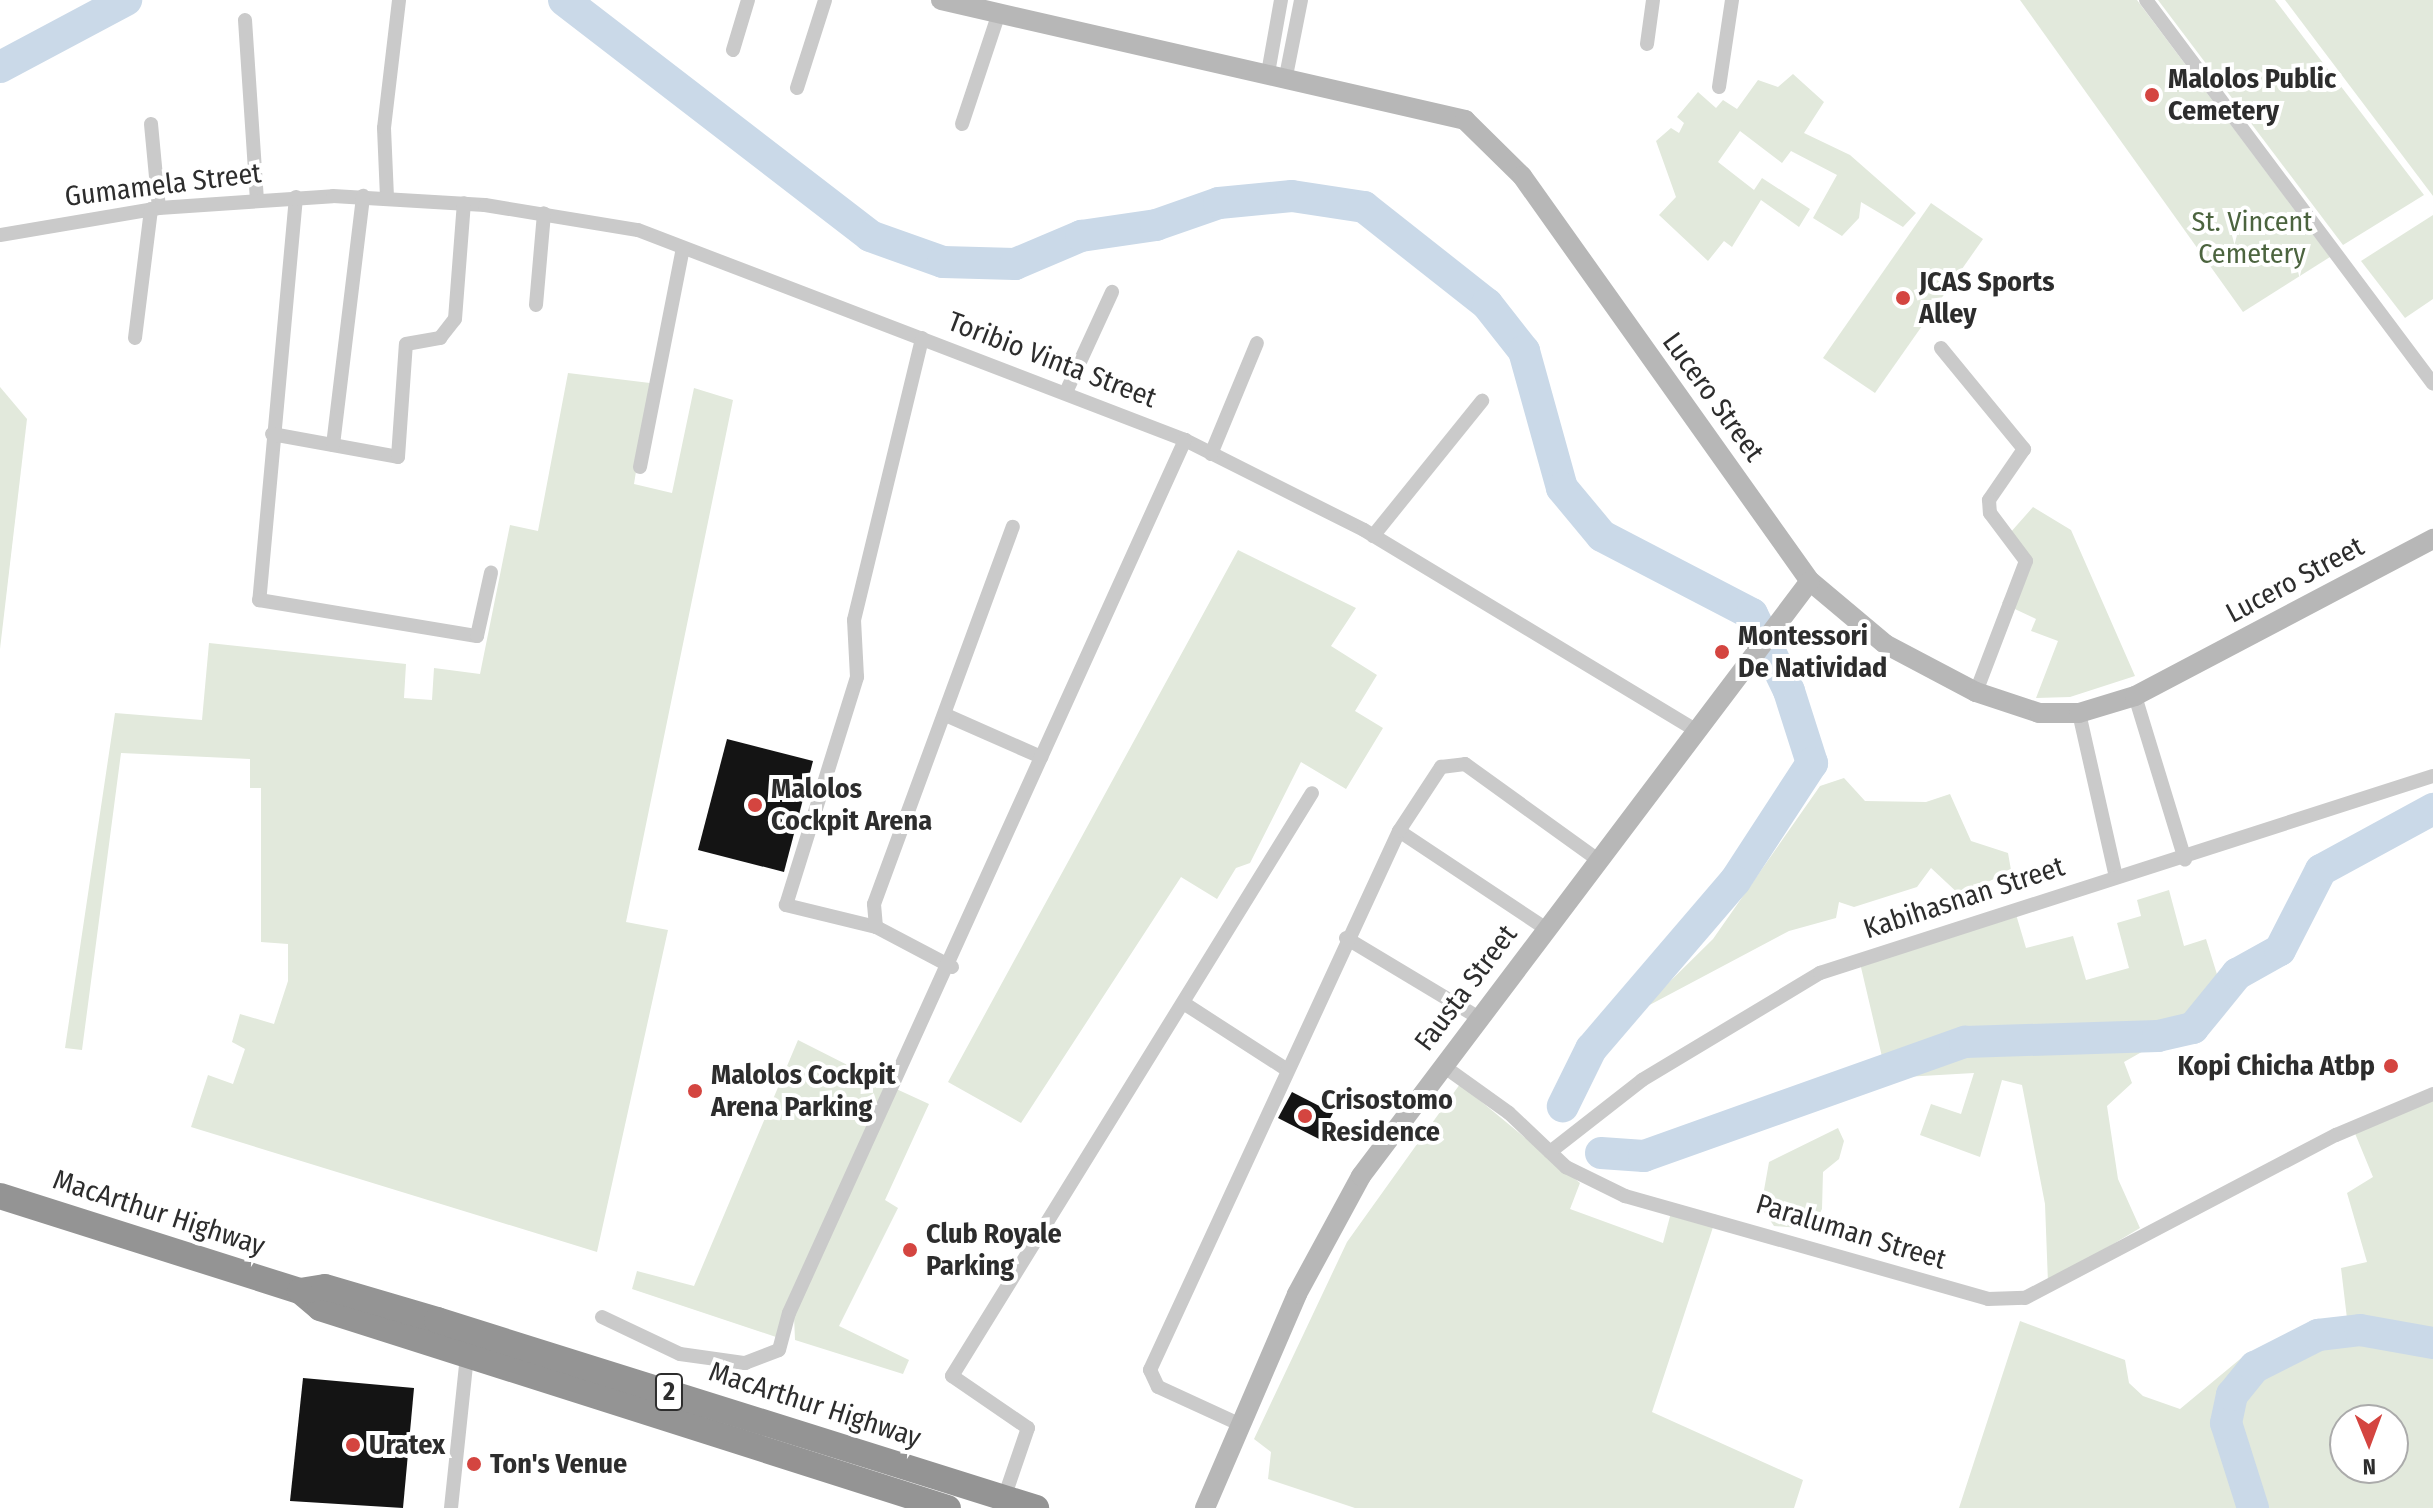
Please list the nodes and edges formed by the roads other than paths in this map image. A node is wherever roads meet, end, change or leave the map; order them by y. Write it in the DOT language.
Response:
graph roads {
  1 [pos="399,0"];
  2 [pos="748,0"];
  3 [pos="825,0"];
  4 [pos="941,0"];
  5 [pos="1281,0"];
  6 [pos="1301,0"];
  7 [pos="1653,0"];
  8 [pos="1732,0"];
  9 [pos="2146,0"];
  10 [pos="999,13"];
  11 [pos="245,20"];
  12 [pos="1647,44"];
  13 [pos="733,50"];
  14 [pos="1277,74"];
  15 [pos="1719,87"];
  16 [pos="797,88"];
  17 [pos="151,124"];
  18 [pos="962,124"];
  19 [pos="333,196"];
  20 [pos="363,196"];
  21 [pos="296,197"];
  22 [pos="387,197"];
  23 [pos="257,199"];
  24 [pos="464,203"];
  25 [pos="155,209"];
  26 [pos="544,213"];
  27 [pos="0,235"];
  28 [pos="683,248"];
  29 [pos="1112,292"];
  30 [pos="536,305"];
  31 [pos="135,338"];
  32 [pos="922,338"];
  33 [pos="1257,343"];
  34 [pos="1941,348"];
  35 [pos="2433,383"];
  36 [pos="1067,390"];
  37 [pos="1482,401"];
  38 [pos="272,434"];
  39 [pos="1185,440"];
  40 [pos="333,445"];
  41 [pos="1211,454"];
  42 [pos="640,467"];
  43 [pos="1013,527"];
  44 [pos="1373,536"];
  45 [pos="2433,539"];
  46 [pos="491,573"];
  47 [pos="1810,581"];
  48 [pos="1976,692"];
  49 [pos="2135,696"];
  50 [pos="2079,713"];
  51 [pos="948,716"];
  52 [pos="1696,730"];
  53 [pos="1041,757"];
  54 [pos="2433,776"];
  55 [pos="1312,793"];
  56 [pos="1399,831"];
  57 [pos="1598,860"];
  58 [pos="2185,860"];
  59 [pos="2116,877"];
  60 [pos="876,927"];
  61 [pos="1545,928"];
  62 [pos="1346,938"];
  63 [pos="952,967"];
  64 [pos="1185,1004"];
  65 [pos="1479,1018"];
  66 [pos="1442,1065"];
  67 [pos="1286,1069"];
  68 [pos="2433,1094"];
  69 [pos="1550,1152"];
  70 [pos="0,1196"];
  71 [pos="300,1291"];
  72 [pos="602,1317"];
  73 [pos="467,1355"];
  74 [pos="1239,1424"];
  75 [pos="894,1477"];
  76 [pos="1004,1498"];
  77 [pos="451,1508"];
  78 [pos="948,1508"];
  79 [pos="1036,1508"];
  80 [pos="1205,1508"];
  1 -- 22 [label="street"];
  2 -- 13 [label="street"];
  3 -- 16 [label="street"];
  4 -- 10 [label="street, Lucero Street"];
  5 -- 14 [label="street"];
  6 -- 14 [label="street"];
  7 -- 12 [label="street"];
  8 -- 15 [label="street"];
  9 -- 35 [label="street"];
  10 -- 14 [label="street, Lucero Street"];
  10 -- 18 [label="street"];
  11 -- 23 [label="street"];
  14 -- 47 [label="street, Lucero Street"];
  17 -- 25 [label="street"];
  19 -- 20 [label="street, Toribio Vinta Street"];
  19 -- 21 [label="street, Gumamela Street"];
  20 -- 22 [label="street, Toribio Vinta Street"];
  20 -- 40 [label="street"];
  21 -- 23 [label="street, Gumamela Street"];
  21 -- 38 [label="street"];
  22 -- 24 [label="street, Toribio Vinta Street"];
  23 -- 25 [label="street, Gumamela Street"];
  24 -- 26 [label="street, Toribio Vinta Street"];
  24 -- 40 [label="street"];
  25 -- 27 [label="street, Gumamela Street"];
  25 -- 31 [label="street"];
  26 -- 28 [label="street, Toribio Vinta Street"];
  26 -- 30 [label="street"];
  28 -- 32 [label="street, Toribio Vinta Street"];
  28 -- 42 [label="street"];
  29 -- 36 [label="street"];
  32 -- 36 [label="street, Toribio Vinta Street"];
  32 -- 60 [label="street"];
  33 -- 41 [label="street"];
  34 -- 48 [label="street"];
  36 -- 39 [label="street, Toribio Vinta Street"];
  37 -- 44 [label="street"];
  38 -- 40 [label="street"];
  38 -- 46 [label="street"];
  39 -- 41 [label="street, Toribio Vinta Street"];
  39 -- 53 [label="street"];
  41 -- 44 [label="street, Toribio Vinta Street"];
  43 -- 51 [label="street"];
  44 -- 52 [label="street, Toribio Vinta Street"];
  45 -- 49 [label="street, Lucero Street"];
  47 -- 48 [label="street, Lucero Street"];
  47 -- 52 [label="street, Fausta Street"];
  48 -- 50 [label="street, Lucero Street"];
  49 -- 50 [label="street, Lucero Street"];
  49 -- 58 [label="street"];
  50 -- 59 [label="street"];
  51 -- 53 [label="street"];
  51 -- 60 [label="street"];
  52 -- 57 [label="street, Fausta Street"];
  53 -- 63 [label="street"];
  54 -- 58 [label="street, Kabihasnan Street"];
  55 -- 64 [label="street"];
  56 -- 57 [label="street"];
  56 -- 61 [label="street"];
  56 -- 62 [label="street"];
  57 -- 61 [label="street, Fausta Street"];
  58 -- 59 [label="street, Kabihasnan Street"];
  59 -- 69 [label="street, Kabihasnan Street"];
  60 -- 63 [label="street"];
  61 -- 65 [label="street, Fausta Street"];
  62 -- 65 [label="street"];
  62 -- 67 [label="street"];
  63 -- 72 [label="street"];
  64 -- 67 [label="street"];
  64 -- 76 [label="street"];
  65 -- 66 [label="street, Fausta Street"];
  66 -- 69 [label="street, Paraluman Street"];
  66 -- 74 [label="street, Fausta Street"];
  67 -- 74 [label="street"];
  68 -- 69 [label="street, Paraluman Street"];
  70 -- 71 [label="highway, MacArthur Highway / 2"];
  71 -- 73 [label="highway, MacArthur Highway / 2"];
  71 -- 75 [label="highway, MacArthur Highway / 2"];
  73 -- 75 [label="highway, MacArthur Highway / 2"];
  73 -- 77 [label="street"];
  74 -- 80 [label="street, Fausta Street"];
  75 -- 76 [label="highway, MacArthur Highway / 2"];
  75 -- 78 [label="highway, MacArthur Highway / 2"];
  76 -- 79 [label="highway, MacArthur Highway / 2"];
}
